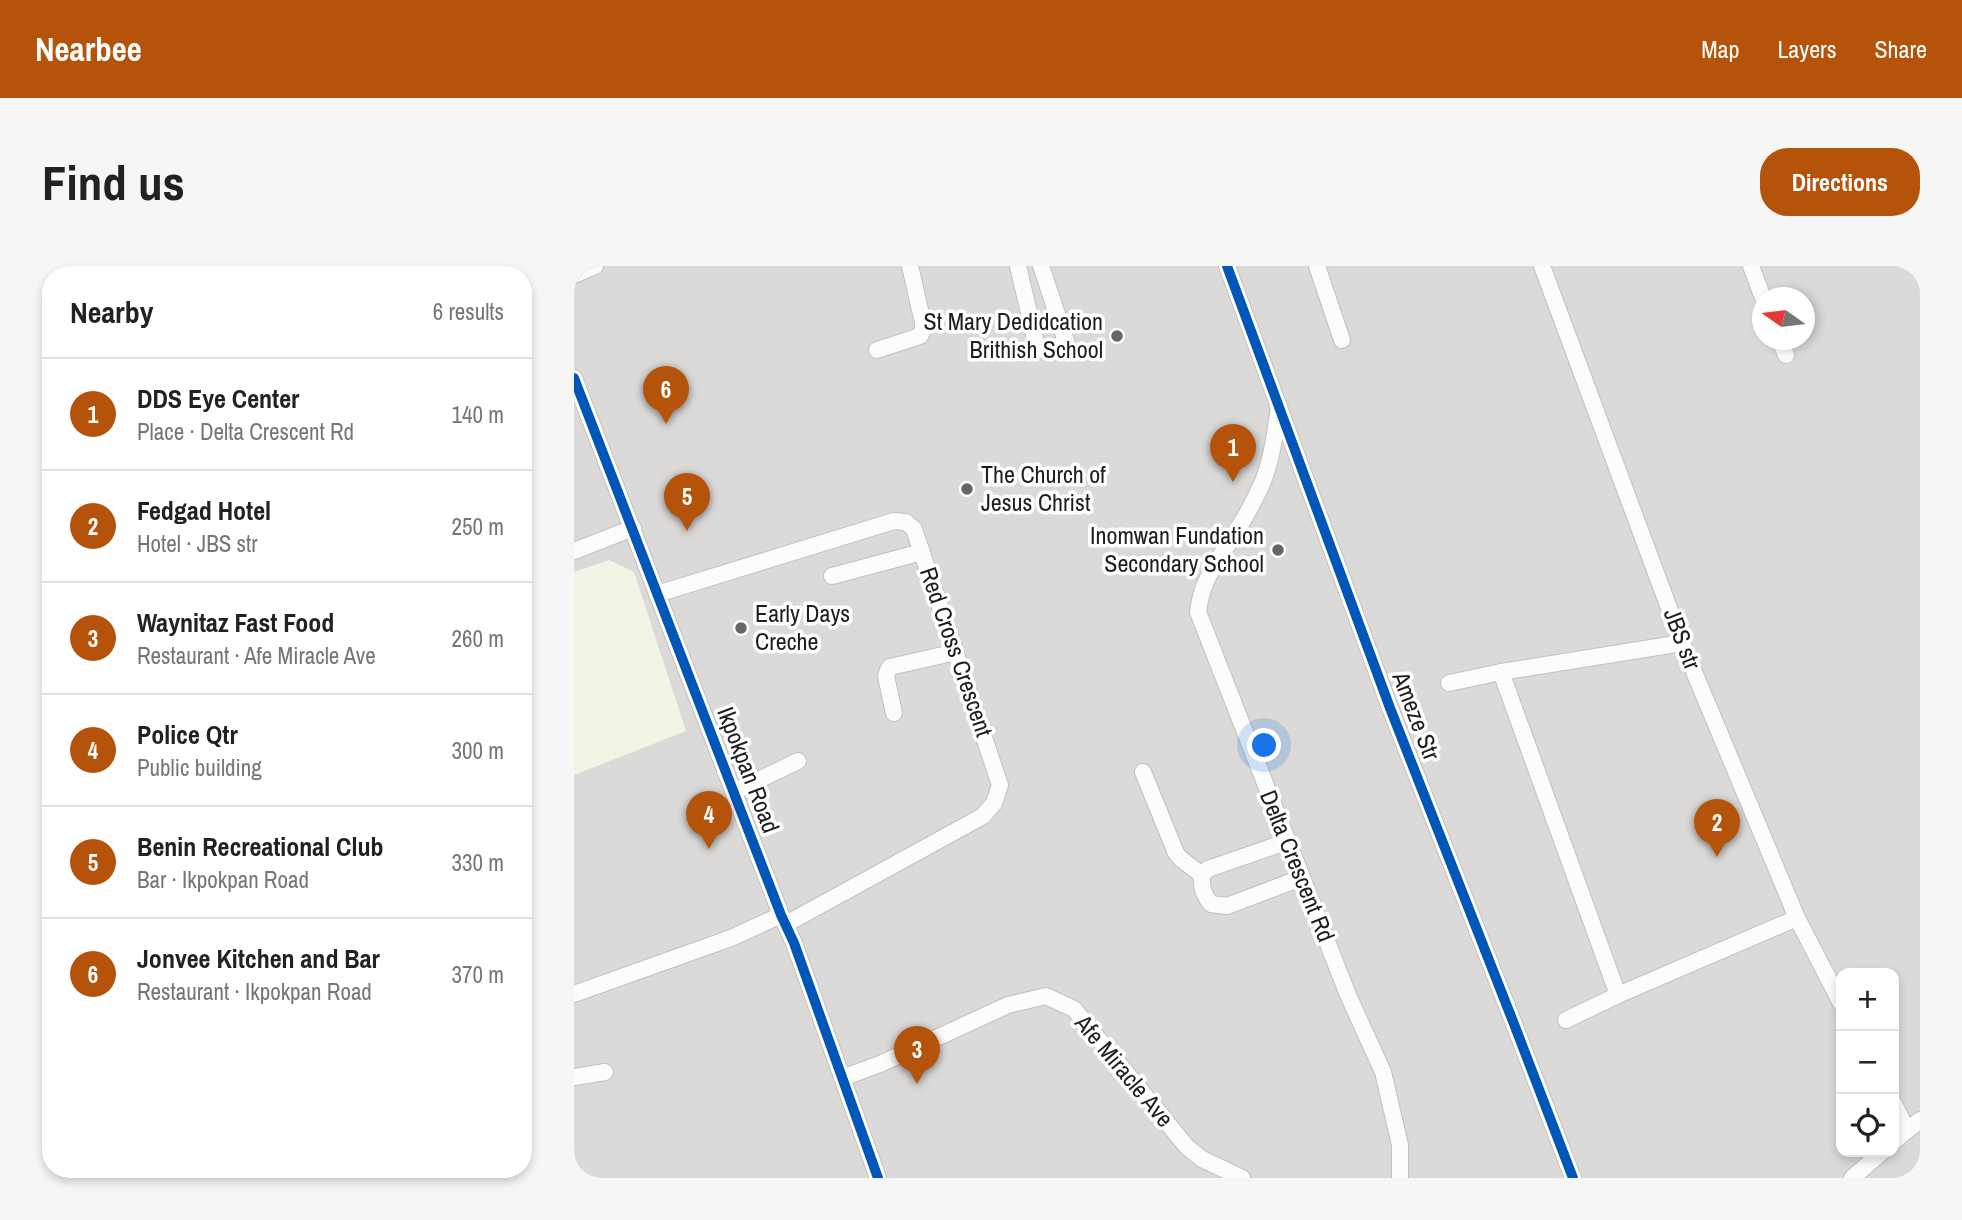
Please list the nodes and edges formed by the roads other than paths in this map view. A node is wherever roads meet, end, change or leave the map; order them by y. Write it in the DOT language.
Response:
graph roads {
  1 [pos="595,266"];
  2 [pos="911,266"];
  3 [pos="1018,266"];
  4 [pos="1041,266"];
  5 [pos="1227,266"];
  6 [pos="1317,266"];
  7 [pos="1542,266"];
  8 [pos="1751,266"];
  9 [pos="574,275"];
  10 [pos="1759,287"];
  11 [pos="1342,340"];
  12 [pos="877,350"];
  13 [pos="574,378"];
  14 [pos="1279,404"];
  15 [pos="633,528"];
  16 [pos="574,551"];
  17 [pos="922,552"];
  18 [pos="832,576"];
  19 [pos="657,594"];
  20 [pos="1682,643"];
  21 [pos="956,652"];
  22 [pos="1501,672"];
  23 [pos="1449,683"];
  24 [pos="894,713"];
  25 [pos="797,761"];
  26 [pos="1143,772"];
  27 [pos="734,792"];
  28 [pos="1286,842"];
  29 [pos="1205,872"];
  30 [pos="1301,878"];
  31 [pos="1797,918"];
  32 [pos="784,920"];
  33 [pos="1836,993"];
  34 [pos="574,995"];
  35 [pos="1618,995"];
  36 [pos="1566,1020"];
  37 [pos="605,1072"];
  38 [pos="574,1077"];
  39 [pos="842,1078"];
  40 [pos="1899,1109"];
  41 [pos="1914,1125"];
  42 [pos="1899,1138"];
  43 [pos="1877,1157"];
  44 [pos="1860,1175"];
  45 [pos="878,1178"];
  46 [pos="1242,1178"];
  47 [pos="1400,1178"];
  48 [pos="1573,1178"];
  1 -- 9 [label="street"];
  2 -- 12 [label="street"];
  3 -- 4 [label="street"];
  5 -- 14 [label="street, Ameze Str"];
  6 -- 11 [label="street"];
  7 -- 20 [label="street, JBS str"];
  8 -- 10 [label="street"];
  13 -- 15 [label="street, Ikpokpan Road"];
  14 -- 28 [label="street, Delta Crescent Rd"];
  14 -- 48 [label="street, Ameze Str"];
  15 -- 16 [label="street"];
  15 -- 19 [label="street, Ikpokpan Road"];
  17 -- 18 [label="street"];
  17 -- 19 [label="street, Red Cross Crescent"];
  17 -- 21 [label="street, Red Cross Crescent"];
  19 -- 27 [label="street, Ikpokpan Road"];
  20 -- 22 [label="street"];
  20 -- 31 [label="street, JBS str"];
  21 -- 24 [label="street"];
  21 -- 32 [label="street, Red Cross Crescent"];
  22 -- 23 [label="street"];
  22 -- 35 [label="street"];
  25 -- 27 [label="street"];
  26 -- 29 [label="street"];
  27 -- 32 [label="street, Ikpokpan Road"];
  28 -- 29 [label="street"];
  28 -- 30 [label="street, Delta Crescent Rd"];
  29 -- 30 [label="street"];
  30 -- 47 [label="street, Delta Crescent Rd"];
  31 -- 33 [label="street, JBS str"];
  31 -- 35 [label="street"];
  32 -- 34 [label="street, Red Cross Crescent"];
  32 -- 39 [label="street, Ikpokpan Road"];
  35 -- 36 [label="street"];
  37 -- 38 [label="street"];
  39 -- 45 [label="street, Ikpokpan Road"];
  39 -- 46 [label="street, Afe Miracle Ave"];
  40 -- 41 [label="street"];
  41 -- 42 [label="street"];
  43 -- 44 [label="street"];
}
